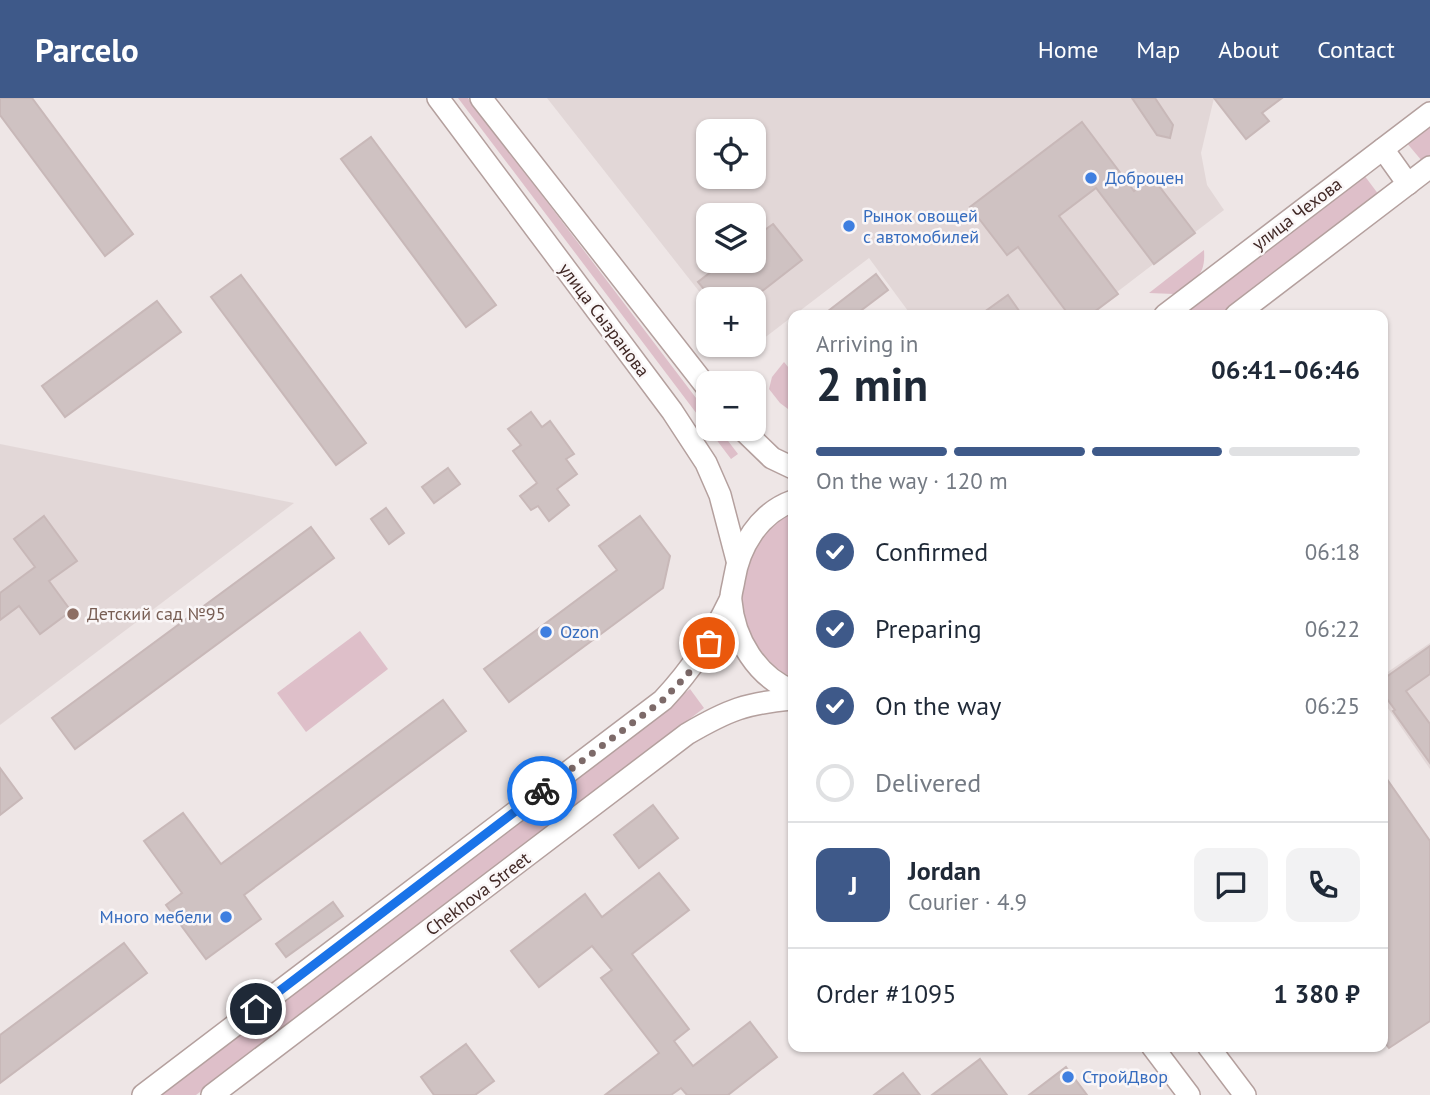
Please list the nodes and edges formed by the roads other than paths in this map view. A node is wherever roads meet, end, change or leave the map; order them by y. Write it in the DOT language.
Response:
graph roads {
  1 [pos="438,98"];
  2 [pos="481,98"];
  3 [pos="1430,113"];
  4 [pos="1383,149"];
  5 [pos="1430,167"];
  6 [pos="1408,184"];
  7 [pos="1172,310"];
  8 [pos="1243,310"];
  9 [pos="696,373"];
  10 [pos="754,441"];
  11 [pos="788,466"];
  12 [pos="788,504"];
  13 [pos="737,560"];
  14 [pos="730,600"];
  15 [pos="788,689"];
  16 [pos="788,700"];
  17 [pos="1157,1052"];
  18 [pos="1213,1052"];
  19 [pos="143,1095"];
  20 [pos="212,1095"];
  21 [pos="1189,1095"];
  22 [pos="1245,1095"];
  1 -- 13 [label="main road, улица Сызранова"];
  2 -- 9 [label="main road"];
  3 -- 4 [label="main road, улица Чехова"];
  4 -- 6 [label="main road"];
  4 -- 7 [label="main road, улица Чехова"];
  5 -- 6 [label="main road"];
  6 -- 8 [label="main road"];
  10 -- 11 [label="main road"];
  12 -- 13 [label="main road"];
  13 -- 14 [label="main road"];
  14 -- 15 [label="main road"];
  14 -- 19 [label="main road"];
  16 -- 20 [label="main road, Chekhova Street"];
  17 -- 21 [label="main road"];
  18 -- 22 [label="main road"];
}
